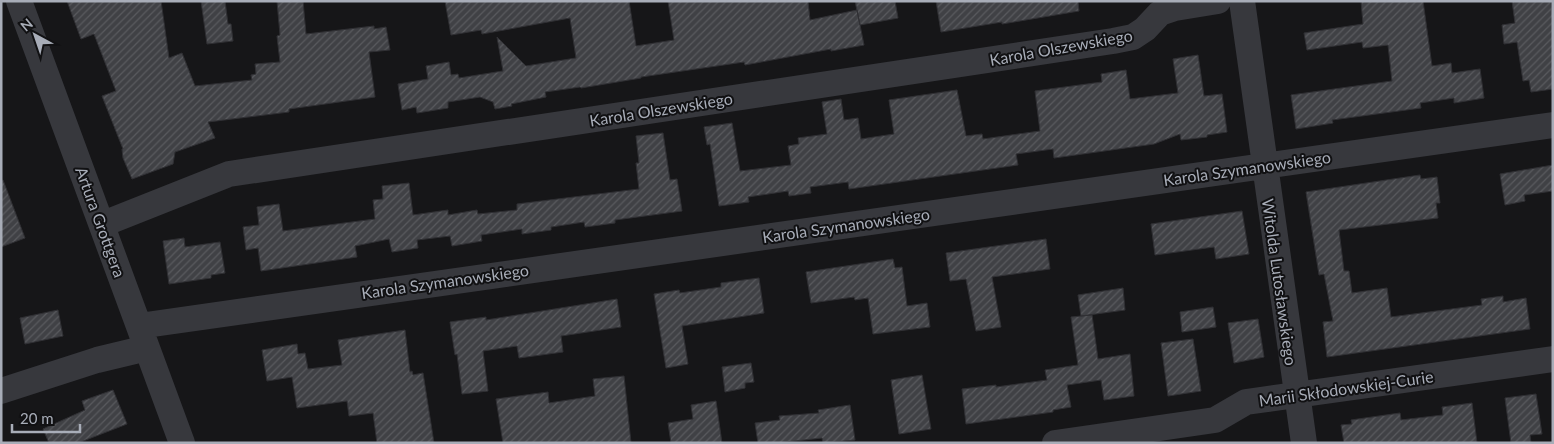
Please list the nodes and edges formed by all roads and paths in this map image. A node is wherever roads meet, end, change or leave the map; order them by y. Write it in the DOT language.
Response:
graph roads {
  1 [pos="19,1"];
  2 [pos="1218,1"];
  3 [pos="1242,1"];
  4 [pos="1553,126"];
  5 [pos="1264,166"];
  6 [pos="103,224"];
  7 [pos="143,337"];
  8 [pos="1553,359"];
  9 [pos="1,391"];
  10 [pos="1296,395"];
  11 [pos="182,443"];
  12 [pos="1056,443"];
  13 [pos="1304,443"];
  1 -- 6 [label="street, Artura Grottgera"];
  2 -- 6 [label="street, Karola Olszewskiego"];
  3 -- 5 [label="street, Witolda Lutosławskiego"];
  4 -- 5 [label="street, Karola Szymanowskiego"];
  5 -- 7 [label="street, Karola Szymanowskiego"];
  5 -- 10 [label="street, Witolda Lutosławskiego"];
  6 -- 7 [label="street, Artura Grottgera"];
  7 -- 9 [label="street, Karola Szymanowskiego"];
  7 -- 11 [label="street, Artura Grottgera"];
  8 -- 10 [label="street, Marii Skłodowskiej-Curie"];
  10 -- 12 [label="street, Marii Skłodowskiej-Curie"];
  10 -- 13 [label="street, Witolda Lutosławskiego"];
}
